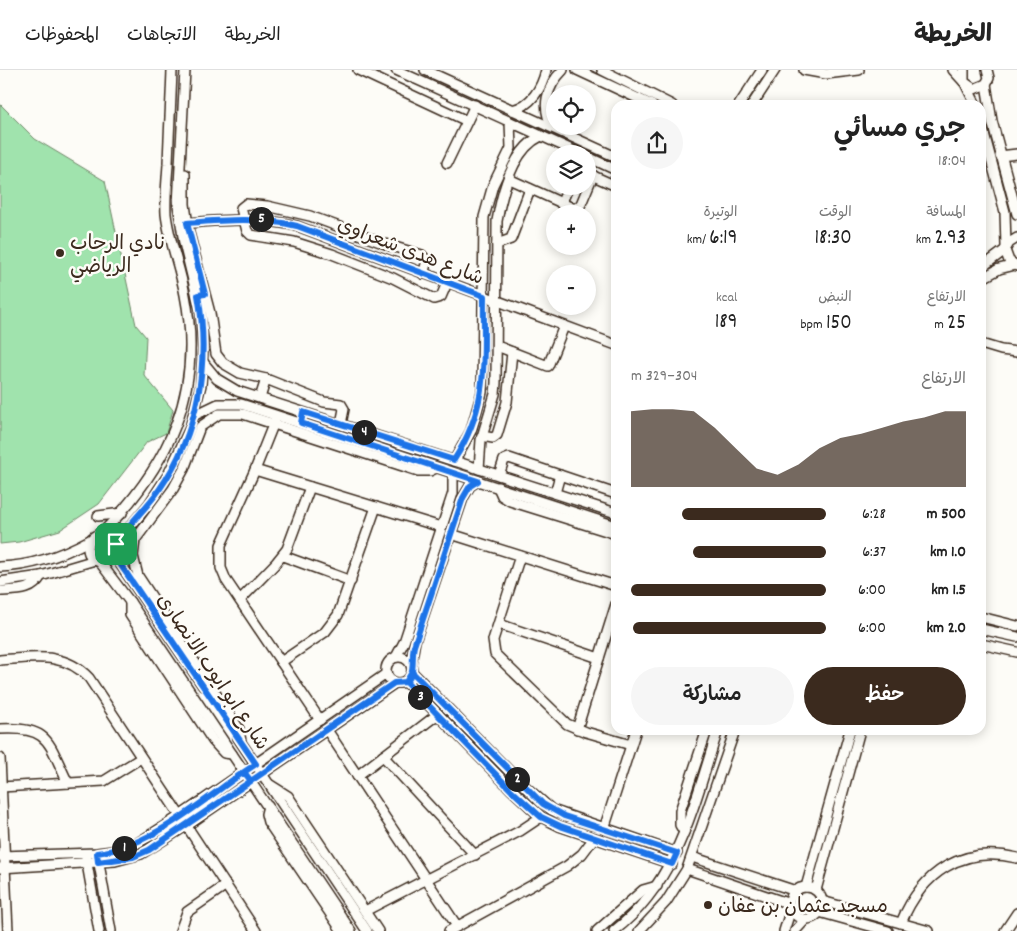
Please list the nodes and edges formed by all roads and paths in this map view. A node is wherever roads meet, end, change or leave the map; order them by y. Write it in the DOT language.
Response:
graph roads {
  1 [pos="172,70"];
  2 [pos="358,70"];
  3 [pos="425,70"];
  4 [pos="546,70"];
  5 [pos="560,70"];
  6 [pos="577,70"];
  7 [pos="602,70"];
  8 [pos="762,70"];
  9 [pos="775,70"];
  10 [pos="804,70"];
  11 [pos="860,70"];
  12 [pos="953,70"];
  13 [pos="964,70"];
  14 [pos="996,70"];
  15 [pos="399,71"];
  16 [pos="185,75"];
  17 [pos="987,77"];
  18 [pos="965,83"];
  19 [pos="552,85"];
  20 [pos="394,88"];
  21 [pos="532,98"];
  22 [pos="641,100"];
  23 [pos="662,100"];
  24 [pos="742,100"];
  25 [pos="755,100"];
  26 [pos="974,100"];
  27 [pos="546,104"];
  28 [pos="475,106"];
  29 [pos="512,110"];
  30 [pos="467,121"];
  31 [pos="510,122"];
  32 [pos="546,126"];
  33 [pos="566,135"];
  34 [pos="541,136"];
  35 [pos="561,145"];
  36 [pos="1017,154"];
  37 [pos="611,155"];
  38 [pos="1000,156"];
  39 [pos="986,160"];
  40 [pos="596,161"];
  41 [pos="447,164"];
  42 [pos="611,168"];
  43 [pos="596,177"];
  44 [pos="509,179"];
  45 [pos="611,184"];
  46 [pos="530,189"];
  47 [pos="565,195"];
  48 [pos="583,195"];
  49 [pos="487,202"];
  50 [pos="561,204"];
  51 [pos="500,205"];
  52 [pos="1017,214"];
  53 [pos="243,219"];
  54 [pos="187,223"];
  55 [pos="336,225"];
  56 [pos="331,238"];
  57 [pos="1017,238"];
  58 [pos="497,244"];
  59 [pos="1006,248"];
  60 [pos="374,255"];
  61 [pos="986,264"];
  62 [pos="1016,266"];
  63 [pos="369,269"];
  64 [pos="423,274"];
  65 [pos="986,276"];
  66 [pos="447,283"];
  67 [pos="201,294"];
  68 [pos="484,296"];
  69 [pos="496,300"];
  70 [pos="564,326"];
  71 [pos="611,343"];
  72 [pos="986,345"];
  73 [pos="497,346"];
  74 [pos="512,352"];
  75 [pos="1017,352"];
  76 [pos="202,362"];
  77 [pos="266,379"];
  78 [pos="244,393"];
  79 [pos="260,398"];
  80 [pos="241,404"];
  81 [pos="303,412"];
  82 [pos="277,415"];
  83 [pos="194,416"];
  84 [pos="301,423"];
  85 [pos="341,424"];
  86 [pos="273,425"];
  87 [pos="482,436"];
  88 [pos="464,445"];
  89 [pos="480,449"];
  90 [pos="454,460"];
  91 [pos="436,468"];
  92 [pos="479,469"];
  93 [pos="256,470"];
  94 [pos="453,473"];
  95 [pos="499,475"];
  96 [pos="560,475"];
  97 [pos="478,481"];
  98 [pos="310,487"];
  99 [pos="498,487"];
  100 [pos="611,492"];
  101 [pos="555,493"];
  102 [pos="376,507"];
  103 [pos="611,511"];
  104 [pos="122,513"];
  105 [pos="98,516"];
  106 [pos="611,524"];
  107 [pos="441,527"];
  108 [pos="611,532"];
  109 [pos="102,533"];
  110 [pos="451,534"];
  111 [pos="90,540"];
  112 [pos="116,544"];
  113 [pos="114,555"];
  114 [pos="282,556"];
  115 [pos="520,556"];
  116 [pos="97,560"];
  117 [pos="0,567"];
  118 [pos="41,576"];
  119 [pos="351,580"];
  120 [pos="0,582"];
  121 [pos="611,584"];
  122 [pos="0,591"];
  123 [pos="148,599"];
  124 [pos="240,600"];
  125 [pos="986,618"];
  126 [pos="611,620"];
  127 [pos="498,624"];
  128 [pos="1017,626"];
  129 [pos="986,630"];
  130 [pos="1017,637"];
  131 [pos="986,645"];
  132 [pos="1017,652"];
  133 [pos="396,658"];
  134 [pos="599,658"];
  135 [pos="0,660"];
  136 [pos="282,662"];
  137 [pos="411,668"];
  138 [pos="386,674"];
  139 [pos="406,682"];
  140 [pos="394,683"];
  141 [pos="438,714"];
  142 [pos="320,720"];
  143 [pos="0,729"];
  144 [pos="576,729"];
  145 [pos="326,730"];
  146 [pos="634,735"];
  147 [pos="705,735"];
  148 [pos="716,735"];
  149 [pos="733,735"];
  150 [pos="849,735"];
  151 [pos="859,735"];
  152 [pos="631,745"];
  153 [pos="383,756"];
  154 [pos="0,758"];
  155 [pos="141,758"];
  156 [pos="256,764"];
  157 [pos="244,772"];
  158 [pos="262,774"];
  159 [pos="357,776"];
  160 [pos="251,781"];
  161 [pos="268,783"];
  162 [pos="68,784"];
  163 [pos="1,787"];
  164 [pos="268,806"];
  165 [pos="180,816"];
  166 [pos="541,817"];
  167 [pos="186,826"];
  168 [pos="604,829"];
  169 [pos="684,832"];
  170 [pos="594,838"];
  171 [pos="677,853"];
  172 [pos="475,855"];
  173 [pos="2,856"];
  174 [pos="692,857"];
  175 [pos="86,858"];
  176 [pos="98,858"];
  177 [pos="1017,858"];
  178 [pos="672,864"];
  179 [pos="2,868"];
  180 [pos="687,869"];
  181 [pos="426,880"];
  182 [pos="226,885"];
  183 [pos="658,886"];
  184 [pos="806,887"];
  185 [pos="816,890"];
  186 [pos="796,891"];
  187 [pos="822,901"];
  188 [pos="791,906"];
  189 [pos="366,911"];
  190 [pos="819,912"];
  191 [pos="1017,913"];
  192 [pos="806,919"];
  193 [pos="901,923"];
  194 [pos="453,929"];
  195 [pos="8,931"];
  196 [pos="100,931"];
  197 [pos="111,931"];
  198 [pos="180,931"];
  199 [pos="256,931"];
  200 [pos="342,931"];
  201 [pos="351,931"];
  202 [pos="368,931"];
  203 [pos="378,931"];
  204 [pos="597,931"];
  205 [pos="614,931"];
  206 [pos="639,931"];
  207 [pos="784,931"];
  208 [pos="795,931"];
  209 [pos="888,931"];
  210 [pos="929,931"];
  211 [pos="1005,931"];
  1 -- 104 [label="street"];
  2 -- 20 [label="street"];
  3 -- 29 [label="street"];
  4 -- 21 [label="street"];
  5 -- 19 [label="street"];
  6 -- 22 [label="street"];
  7 -- 23 [label="street"];
  8 -- 24 [label="street"];
  9 -- 25 [label="street"];
  10 -- 11 [label="street"];
  12 -- 18 [label="street"];
  13 -- 18 [label="street"];
  14 -- 17 [label="street"];
  15 -- 20 [label="street"];
  15 -- 28 [label="street"];
  16 -- 54 [label="street"];
  16 -- 67 [label="street"];
  17 -- 18 [label="street"];
  17 -- 38 [label="street"];
  18 -- 26 [label="street"];
  20 -- 30 [label="street"];
  21 -- 27 [label="street"];
  21 -- 29 [label="street"];
  28 -- 30 [label="street"];
  28 -- 31 [label="street"];
  29 -- 32 [label="street"];
  30 -- 41 [label="street"];
  31 -- 34 [label="street"];
  31 -- 49 [label="street"];
  33 -- 37 [label="street"];
  34 -- 35 [label="street"];
  34 -- 44 [label="street"];
  36 -- 38 [label="street"];
  38 -- 52 [label="street"];
  39 -- 59 [label="street"];
  40 -- 42 [label="street"];
  43 -- 45 [label="street"];
  44 -- 46 [label="street"];
  44 -- 51 [label="street"];
  46 -- 50 [label="street"];
  46 -- 58 [label="street"];
  47 -- 50 [label="street"];
  48 -- 50 [label="street"];
  49 -- 51 [label="street"];
  49 -- 68 [label="street"];
  51 -- 58 [label="street"];
  53 -- 54 [label="street, شارع هدى شعراوي"];
  53 -- 55 [label="street"];
  53 -- 56 [label="street, شارع هدى شعراوي"];
  53 -- 63 [label="street"];
  54 -- 67 [label="street"];
  55 -- 56 [label="street"];
  55 -- 64 [label="street"];
  56 -- 60 [label="street, شارع هدى شعراوي"];
  57 -- 59 [label="street"];
  58 -- 69 [label="street"];
  59 -- 61 [label="street"];
  59 -- 62 [label="street"];
  60 -- 63 [label="street"];
  60 -- 64 [label="street, شارع هدى شعراوي"];
  62 -- 65 [label="street"];
  63 -- 66 [label="street"];
  64 -- 66 [label="street, شارع هدى شعراوي"];
  66 -- 68 [label="street, شارع هدى شعراوي"];
  67 -- 76 [label="street"];
  67 -- 77 [label="street"];
  68 -- 69 [label="street, شارع هدى شعراوي"];
  68 -- 88 [label="street"];
  69 -- 70 [label="street, شارع هدى شعراوي"];
  69 -- 73 [label="street"];
  70 -- 71 [label="street, شارع هدى شعراوي"];
  70 -- 74 [label="street"];
  72 -- 75 [label="street"];
  73 -- 74 [label="street"];
  73 -- 87 [label="street"];
  74 -- 87 [label="street"];
  76 -- 78 [label="street"];
  76 -- 83 [label="street"];
  77 -- 79 [label="street"];
  77 -- 85 [label="street"];
  78 -- 79 [label="street"];
  78 -- 80 [label="street"];
  79 -- 81 [label="street"];
  80 -- 82 [label="street"];
  80 -- 83 [label="street"];
  81 -- 84 [label="street"];
  81 -- 85 [label="street"];
  82 -- 84 [label="street"];
  82 -- 86 [label="street"];
  83 -- 112 [label="street"];
  84 -- 91 [label="street"];
  85 -- 90 [label="street"];
  86 -- 91 [label="street"];
  86 -- 93 [label="street"];
  86 -- 123 [label="street"];
  87 -- 89 [label="street"];
  88 -- 89 [label="street"];
  88 -- 90 [label="street"];
  89 -- 92 [label="street"];
  90 -- 92 [label="street"];
  91 -- 94 [label="street"];
  92 -- 95 [label="street"];
  93 -- 98 [label="street"];
  93 -- 124 [label="street"];
  94 -- 97 [label="street"];
  94 -- 107 [label="street"];
  95 -- 96 [label="street"];
  95 -- 101 [label="street"];
  96 -- 100 [label="street"];
  96 -- 101 [label="street"];
  97 -- 99 [label="street"];
  97 -- 110 [label="street"];
  98 -- 102 [label="street"];
  98 -- 114 [label="street"];
  99 -- 106 [label="street"];
  99 -- 108 [label="street"];
  101 -- 103 [label="street"];
  102 -- 107 [label="street"];
  102 -- 119 [label="street"];
  104 -- 105 [label="street"];
  104 -- 109 [label="street"];
  107 -- 133 [label="street"];
  109 -- 111 [label="street"];
  109 -- 112 [label="street"];
  110 -- 115 [label="street"];
  110 -- 137 [label="street"];
  111 -- 116 [label="street"];
  111 -- 117 [label="street"];
  112 -- 113 [label="street"];
  113 -- 116 [label="street"];
  113 -- 123 [label="street, شارع ابو ايوب الانصارى"];
  114 -- 119 [label="street"];
  114 -- 124 [label="street"];
  115 -- 121 [label="street"];
  115 -- 127 [label="street"];
  116 -- 118 [label="street"];
  116 -- 157 [label="street, شارع ابو ايوب الانصارى"];
  118 -- 120 [label="street"];
  118 -- 122 [label="street"];
  119 -- 136 [label="street"];
  123 -- 156 [label="street, شارع ابو ايوب الانصارى"];
  124 -- 136 [label="street"];
  125 -- 128 [label="street"];
  126 -- 134 [label="street"];
  127 -- 134 [label="street"];
  127 -- 144 [label="street"];
  129 -- 130 [label="street"];
  131 -- 132 [label="street"];
  133 -- 137 [label="street"];
  133 -- 138 [label="street"];
  134 -- 144 [label="street"];
  135 -- 155 [label="street"];
  136 -- 142 [label="street"];
  137 -- 139 [label="street"];
  137 -- 168 [label="street"];
  138 -- 140 [label="street"];
  138 -- 142 [label="street"];
  139 -- 140 [label="street"];
  139 -- 141 [label="street"];
  140 -- 145 [label="street"];
  141 -- 153 [label="street"];
  141 -- 166 [label="street"];
  142 -- 156 [label="street"];
  143 -- 162 [label="street"];
  144 -- 152 [label="street"];
  145 -- 158 [label="street"];
  145 -- 159 [label="street"];
  146 -- 152 [label="street"];
  147 -- 169 [label="street"];
  148 -- 169 [label="street"];
  149 -- 174 [label="street"];
  150 -- 184 [label="street"];
  151 -- 185 [label="street"];
  152 -- 168 [label="street"];
  153 -- 159 [label="street"];
  153 -- 172 [label="street"];
  154 -- 163 [label="street"];
  155 -- 162 [label="street"];
  155 -- 165 [label="street"];
  156 -- 157 [label="street"];
  156 -- 158 [label="street, شارع ابو ايوب الانصارى"];
  157 -- 160 [label="street, شارع ابو ايوب الانصارى"];
  157 -- 165 [label="street"];
  158 -- 160 [label="street"];
  158 -- 161 [label="street, شارع ابو ايوب الانصارى"];
  159 -- 181 [label="street"];
  160 -- 164 [label="street, شارع ابو ايوب الانصارى"];
  160 -- 167 [label="street"];
  161 -- 189 [label="street"];
  161 -- 202 [label="street, شارع ابو ايوب الانصارى"];
  162 -- 163 [label="street"];
  163 -- 173 [label="street"];
  164 -- 200 [label="street"];
  164 -- 201 [label="street, شارع ابو ايوب الانصارى"];
  165 -- 167 [label="street"];
  165 -- 176 [label="street"];
  166 -- 170 [label="street"];
  166 -- 172 [label="street"];
  167 -- 176 [label="street"];
  167 -- 182 [label="street"];
  168 -- 171 [label="street"];
  169 -- 171 [label="street"];
  170 -- 178 [label="street"];
  170 -- 194 [label="street"];
  171 -- 178 [label="street"];
  172 -- 181 [label="street"];
  173 -- 175 [label="street"];
  173 -- 179 [label="street"];
  174 -- 180 [label="street"];
  174 -- 186 [label="street"];
  175 -- 176 [label="street"];
  175 -- 179 [label="street"];
  175 -- 196 [label="street"];
  176 -- 197 [label="street"];
  177 -- 193 [label="street"];
  178 -- 183 [label="street"];
  179 -- 195 [label="street"];
  180 -- 188 [label="street"];
  180 -- 206 [label="street"];
  181 -- 189 [label="street"];
  181 -- 194 [label="street"];
  182 -- 198 [label="street"];
  182 -- 199 [label="street"];
  183 -- 204 [label="street"];
  183 -- 205 [label="street"];
  184 -- 185 [label="street"];
  184 -- 186 [label="street"];
  185 -- 187 [label="street"];
  186 -- 188 [label="street"];
  187 -- 190 [label="street"];
  187 -- 193 [label="street"];
  188 -- 192 [label="street"];
  188 -- 207 [label="street"];
  189 -- 203 [label="street"];
  190 -- 192 [label="street"];
  190 -- 209 [label="street"];
  191 -- 211 [label="street"];
  192 -- 208 [label="street"];
  193 -- 210 [label="street"];
}
